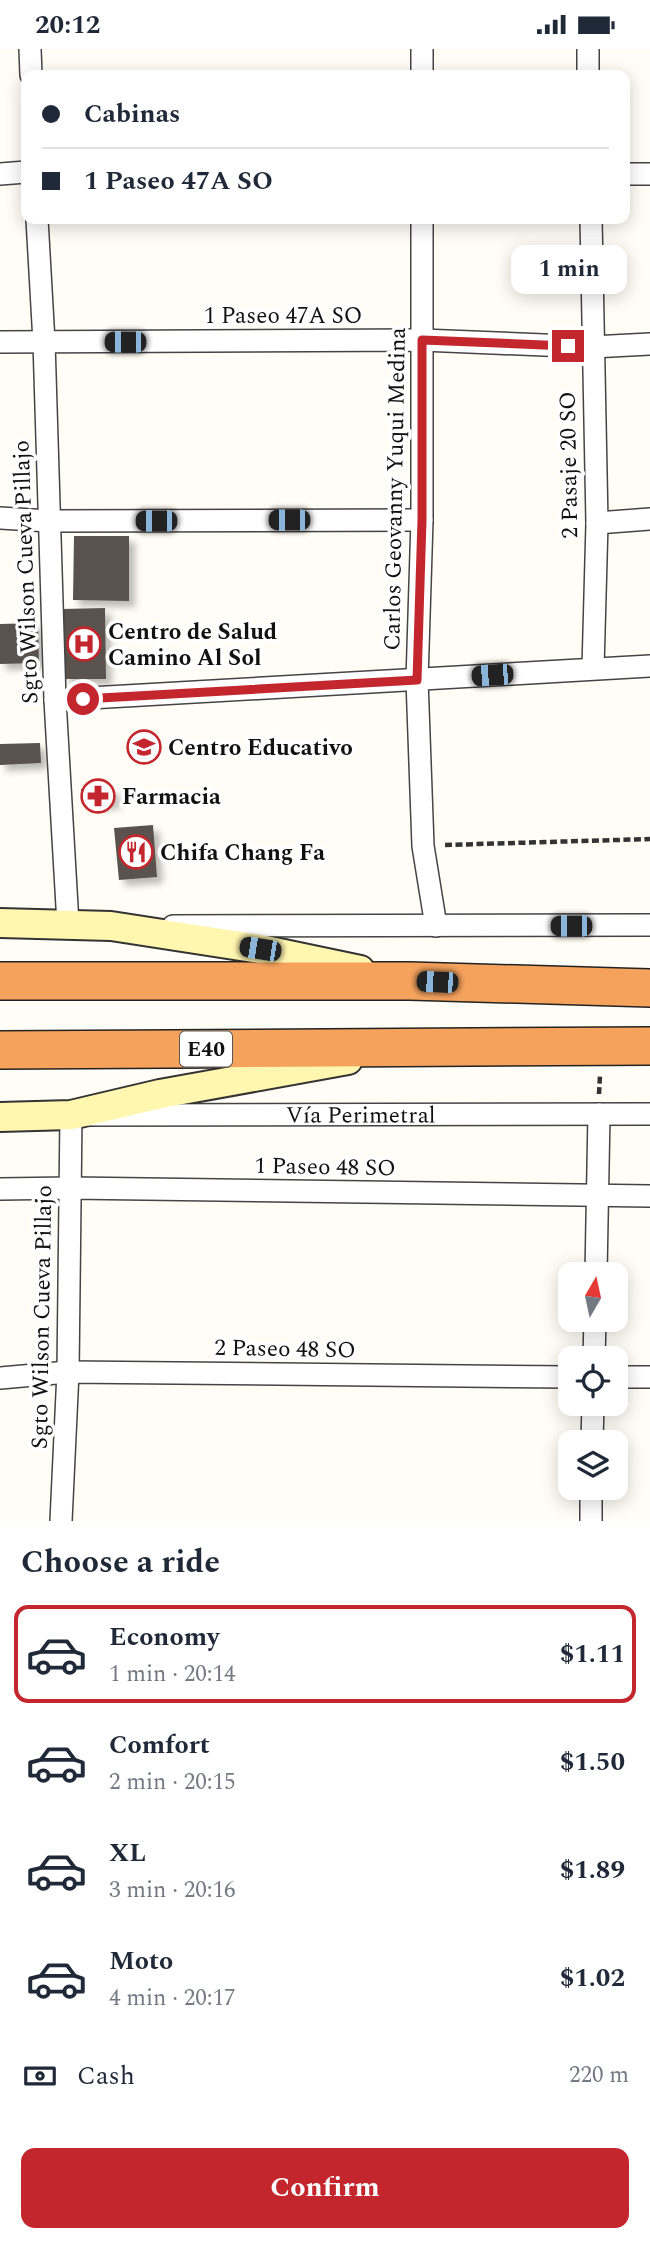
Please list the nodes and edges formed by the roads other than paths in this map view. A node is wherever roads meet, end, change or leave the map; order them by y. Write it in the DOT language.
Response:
graph roads {
  1 [pos="30,49"];
  2 [pos="422,49"];
  3 [pos="587,49"];
  4 [pos="31,70"];
  5 [pos="422,70"];
  6 [pos="588,70"];
  7 [pos="21,172"];
  8 [pos="0,174"];
  9 [pos="630,174"];
  10 [pos="650,174"];
  11 [pos="37,224"];
  12 [pos="422,224"];
  13 [pos="592,224"];
  14 [pos="422,340"];
  15 [pos="0,342"];
  16 [pos="44,342"];
  17 [pos="650,344"];
  18 [pos="593,347"];
  19 [pos="0,518"];
  20 [pos="650,519"];
  21 [pos="422,520"];
  22 [pos="50,521"];
  23 [pos="597,523"];
  24 [pos="650,666"];
  25 [pos="593,668"];
  26 [pos="417,680"];
  27 [pos="55,700"];
  28 [pos="0,923"];
  29 [pos="68,924"];
  30 [pos="650,925"];
  31 [pos="111,926"];
  32 [pos="436,926"];
  33 [pos="0,981"];
  34 [pos="410,981"];
  35 [pos="650,988"];
  36 [pos="650,1046"];
  37 [pos="412,1048"];
  38 [pos="0,1050"];
  39 [pos="599,1114"];
  40 [pos="650,1114"];
  41 [pos="71,1115"];
  42 [pos="0,1117"];
  43 [pos="71,1188"];
  44 [pos="0,1189"];
  45 [pos="597,1196"];
  46 [pos="650,1196"];
  47 [pos="596,1262"];
  48 [pos="68,1372"];
  49 [pos="558,1377"];
  50 [pos="628,1377"];
  51 [pos="650,1377"];
  52 [pos="0,1378"];
  53 [pos="592,1500"];
  54 [pos="61,1521"];
  55 [pos="591,1521"];
  1 -- 4 [label="street"];
  2 -- 5 [label="street"];
  3 -- 6 [label="street"];
  7 -- 8 [label="street"];
  9 -- 10 [label="street"];
  11 -- 16 [label="street, Sgto Wilson Cueva Pillajo"];
  12 -- 14 [label="street, Carlos Geovanny Yuqui Medina"];
  13 -- 18 [label="street, 2 Pasaje 20 SO"];
  14 -- 16 [label="street, 1 Paseo 47A SO"];
  14 -- 18 [label="street, 1 Paseo 47A SO"];
  14 -- 21 [label="street, Carlos Geovanny Yuqui Medina"];
  15 -- 16 [label="street, 1 Paseo 47A SO"];
  16 -- 22 [label="street, Sgto Wilson Cueva Pillajo"];
  17 -- 18 [label="street, 1 Paseo 47A SO"];
  18 -- 23 [label="street, 2 Pasaje 20 SO"];
  19 -- 22 [label="street"];
  20 -- 23 [label="street"];
  21 -- 22 [label="street"];
  21 -- 26 [label="street, Carlos Geovanny Yuqui Medina"];
  22 -- 27 [label="street, Sgto Wilson Cueva Pillajo"];
  23 -- 25 [label="street, 2 Pasaje 20 SO"];
  24 -- 25 [label="street"];
  25 -- 26 [label="street"];
  26 -- 27 [label="street"];
  26 -- 32 [label="street, Carlos Geovanny Yuqui Medina"];
  27 -- 29 [label="street, Sgto Wilson Cueva Pillajo"];
  28 -- 29 [label="street"];
  29 -- 31 [label="street"];
  30 -- 32 [label="street"];
  31 -- 32 [label="street"];
  31 -- 34 [label="street"];
  33 -- 34 [label="highway"];
  34 -- 35 [label="highway"];
  36 -- 37 [label="highway, Vía Perimetral / E40"];
  37 -- 38 [label="highway, Vía Perimetral / E40"];
  37 -- 41 [label="street, Vía Perimetral / E40"];
  39 -- 40 [label="street, Vía Perimetral"];
  39 -- 41 [label="street, Vía Perimetral"];
  39 -- 45 [label="street"];
  41 -- 42 [label="street, Vía Perimetral / E40"];
  41 -- 43 [label="street, Sgto Wilson Cueva Pillajo"];
  43 -- 44 [label="street, 1 Paseo 48 SO"];
  43 -- 45 [label="street, 1 Paseo 48 SO"];
  43 -- 48 [label="street, Sgto Wilson Cueva Pillajo"];
  45 -- 46 [label="street, 1 Paseo 48 SO"];
  45 -- 47 [label="street"];
  48 -- 49 [label="street, 2 Paseo 48 SO"];
  48 -- 52 [label="street, 2 Paseo 48 SO"];
  48 -- 54 [label="street, Sgto Wilson Cueva Pillajo"];
  50 -- 51 [label="street"];
  53 -- 55 [label="street"];
}
